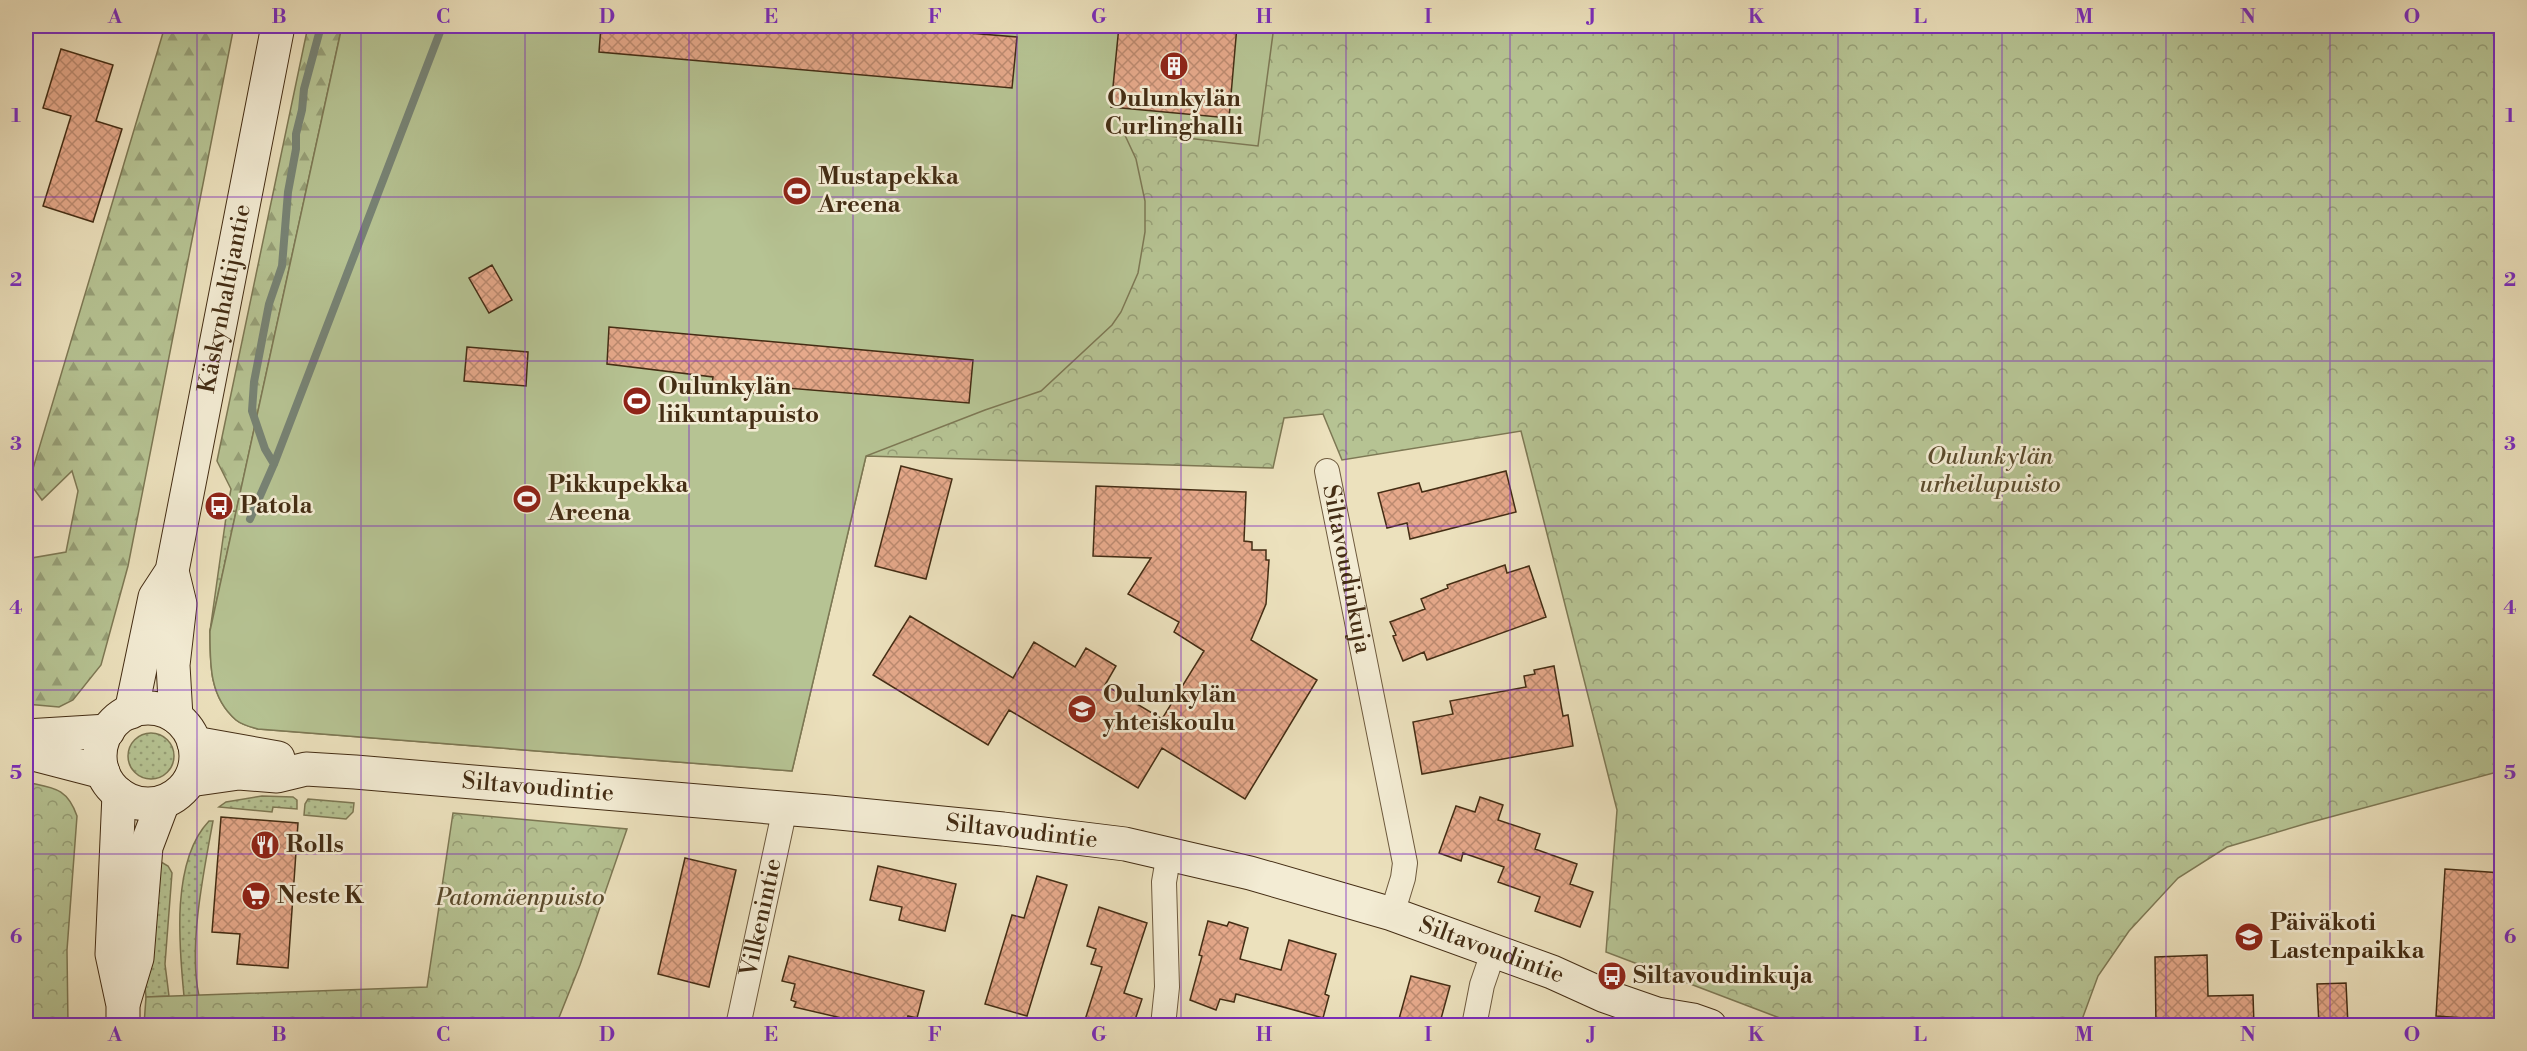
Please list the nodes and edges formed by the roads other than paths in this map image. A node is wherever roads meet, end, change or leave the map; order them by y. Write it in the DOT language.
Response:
graph roads {
  1 [pos="278,26"];
  2 [pos="1327,471"];
  3 [pos="172,571"];
  4 [pos="120,721"];
  5 [pos="185,730"];
  6 [pos="26,736"];
  7 [pos="26,752"];
  8 [pos="306,769"];
  9 [pos="190,780"];
  10 [pos="111,783"];
  11 [pos="163,802"];
  12 [pos="785,808"];
  13 [pos="1169,853"];
  14 [pos="1392,914"];
  15 [pos="1494,950"];
  16 [pos="123,1016"];
  17 [pos="738,1026"];
  18 [pos="1163,1026"];
  19 [pos="1474,1026"];
  20 [pos="1710,1026"];
  1 -- 3 [label="main road, Käskynhaltijantie"];
  2 -- 14 [label="street, Siltavoudinkuja"];
  3 -- 4 [label="main road, Käskynhaltijantie"];
  3 -- 5 [label="main road, Käskynhaltijantie"];
  4 -- 5 [label="main road"];
  4 -- 6 [label="main road"];
  4 -- 10 [label="main road"];
  5 -- 8 [label="main road, Siltavoudintie"];
  5 -- 9 [label="main road"];
  7 -- 10 [label="main road"];
  8 -- 9 [label="main road, Siltavoudintie"];
  8 -- 12 [label="main road, Siltavoudintie"];
  9 -- 11 [label="main road"];
  10 -- 11 [label="main road"];
  10 -- 16 [label="main road"];
  11 -- 16 [label="main road"];
  12 -- 13 [label="main road, Siltavoudintie"];
  12 -- 17 [label="street, Vilkenintie"];
  13 -- 14 [label="main road, Siltavoudintie"];
  13 -- 18 [label="street"];
  14 -- 15 [label="main road, Siltavoudintie"];
  15 -- 19 [label="street"];
  15 -- 20 [label="main road, Siltavoudintie"];
}
